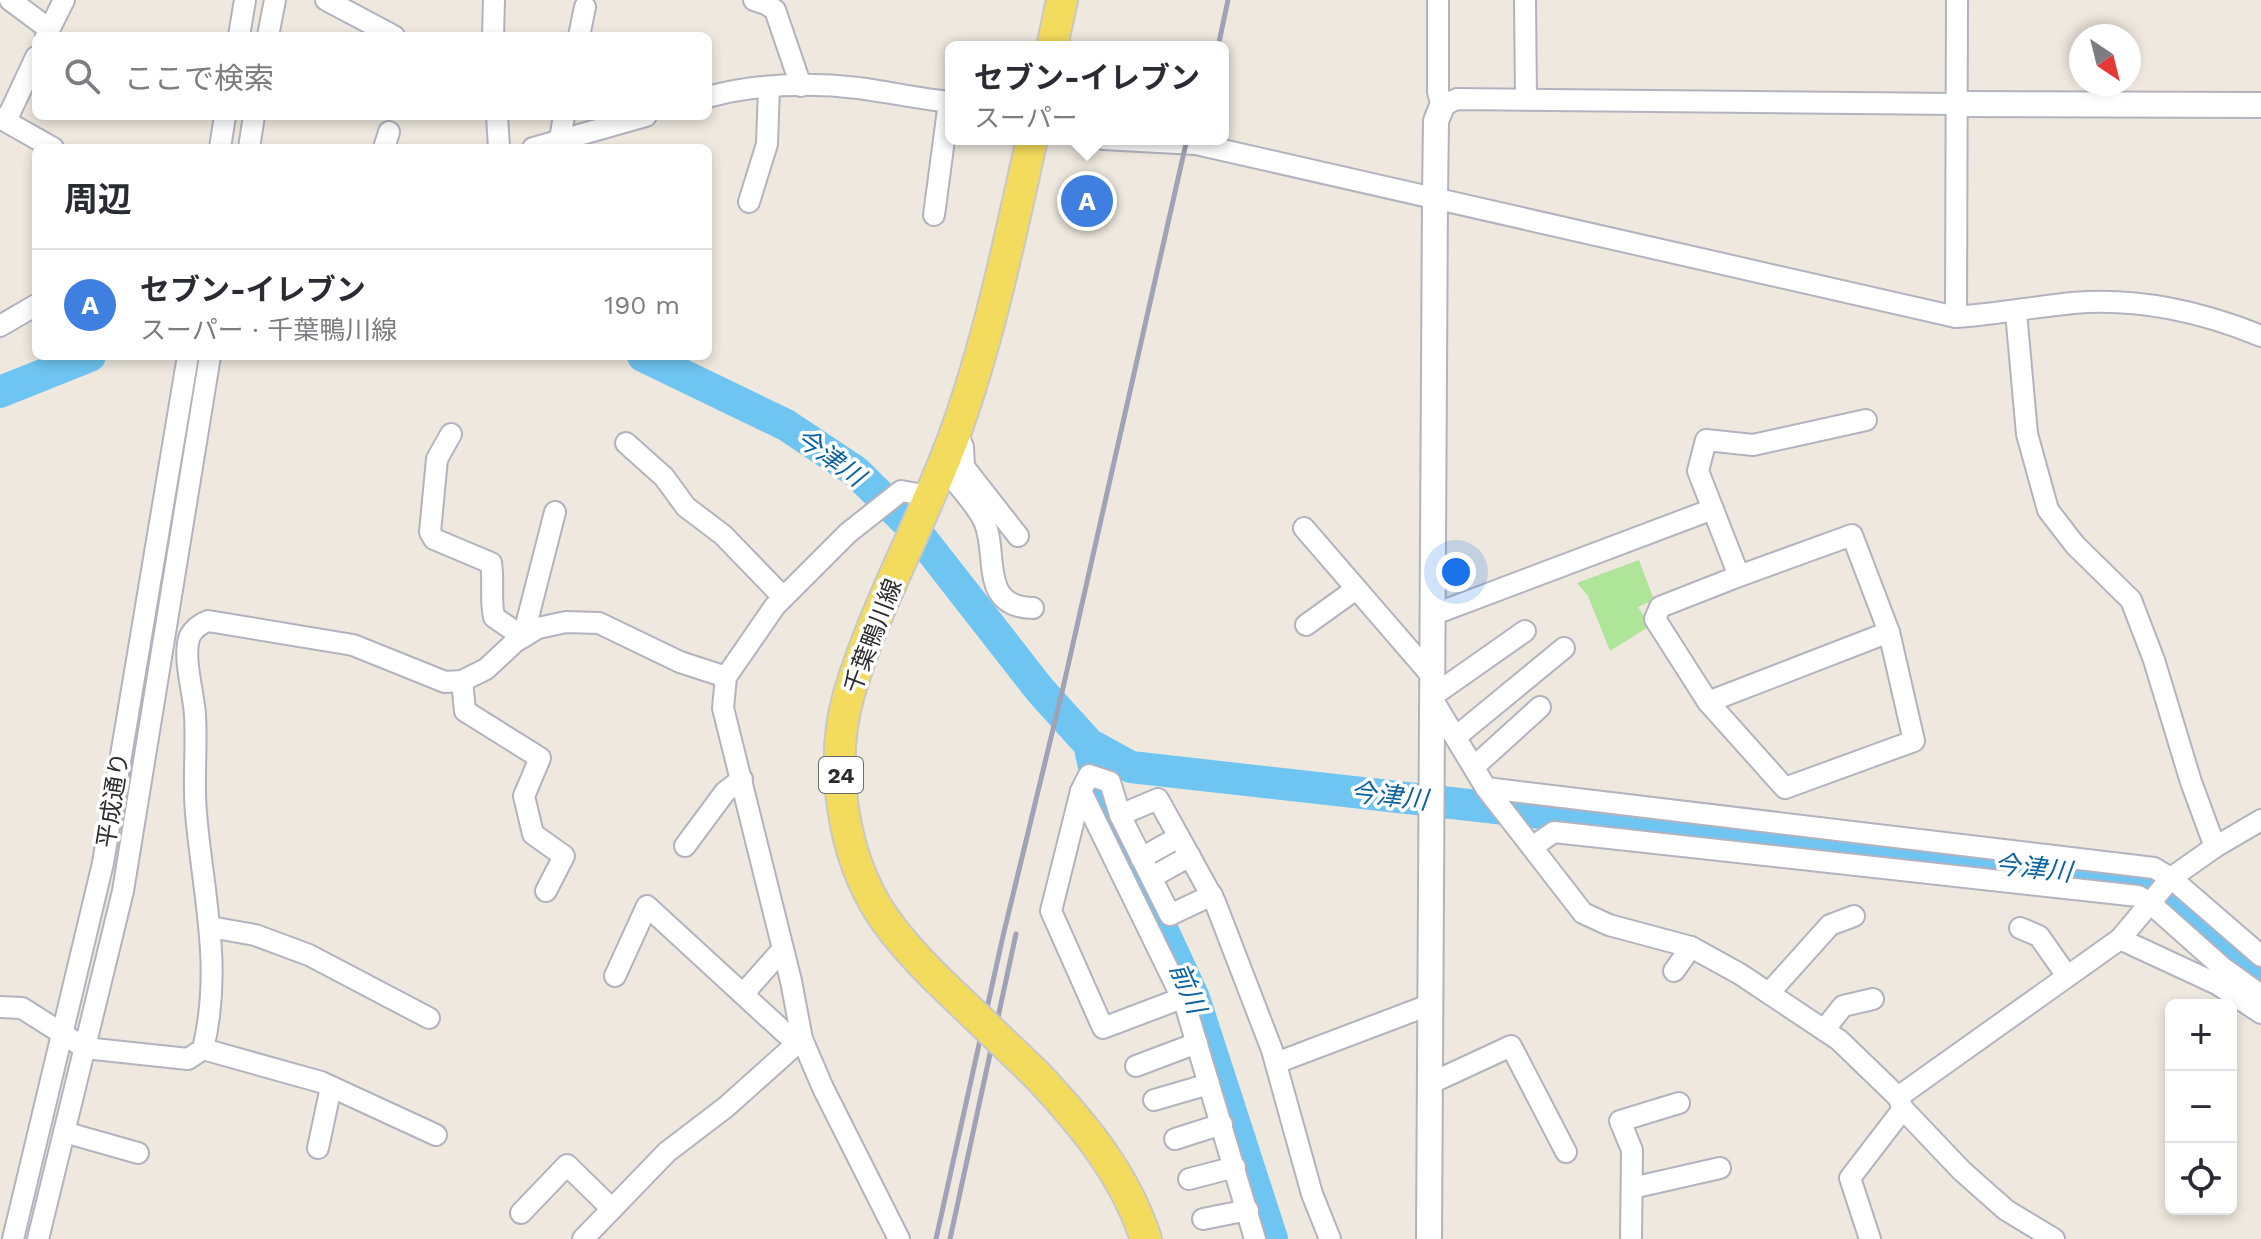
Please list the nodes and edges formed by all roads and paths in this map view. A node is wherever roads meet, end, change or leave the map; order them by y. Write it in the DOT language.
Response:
graph roads {
  1 [pos="10,0"];
  2 [pos="64,0"];
  3 [pos="245,0"];
  4 [pos="275,0"];
  5 [pos="326,0"];
  6 [pos="494,0"];
  7 [pos="754,0"];
  8 [pos="1062,0"];
  9 [pos="1438,0"];
  10 [pos="1525,0"];
  11 [pos="1957,0"];
  12 [pos="585,7"];
  13 [pos="48,32"];
  14 [pos="240,32"];
  15 [pos="269,32"];
  16 [pos="386,32"];
  17 [pos="493,32"];
  18 [pos="580,32"];
  19 [pos="1053,41"];
  20 [pos="32,65"];
  21 [pos="801,86"];
  22 [pos="769,87"];
  23 [pos="712,96"];
  24 [pos="1526,99"];
  25 [pos="945,101"];
  26 [pos="1956,104"];
  27 [pos="2261,105"];
  28 [pos="1442,106"];
  29 [pos="3,120"];
  30 [pos="224,120"];
  31 [pos="253,120"];
  32 [pos="497,120"];
  33 [pos="563,120"];
  34 [pos="631,120"];
  35 [pos="945,137"];
  36 [pos="560,139"];
  37 [pos="46,144"];
  38 [pos="221,144"];
  39 [pos="250,144"];
  40 [pos="499,144"];
  41 [pos="545,144"];
  42 [pos="1031,145"];
  43 [pos="1200,145"];
  44 [pos="1435,197"];
  45 [pos="749,202"];
  46 [pos="934,215"];
  47 [pos="32,307"];
  48 [pos="2016,312"];
  49 [pos="1956,317"];
  50 [pos="0,326"];
  51 [pos="2261,336"];
  52 [pos="187,360"];
  53 [pos="209,360"];
  54 [pos="1866,421"];
  55 [pos="956,431"];
  56 [pos="451,434"];
  57 [pos="626,443"];
  58 [pos="943,466"];
  59 [pos="915,493"];
  60 [pos="1713,509"];
  61 [pos="555,512"];
  62 [pos="1304,528"];
  63 [pos="1018,536"];
  64 [pos="1739,576"];
  65 [pos="1356,589"];
  66 [pos="783,597"];
  67 [pos="1033,608"];
  68 [pos="1432,615"];
  69 [pos="143,624"];
  70 [pos="1306,625"];
  71 [pos="167,628"];
  72 [pos="1525,631"];
  73 [pos="1889,632"];
  74 [pos="193,633"];
  75 [pos="523,637"];
  76 [pos="1564,648"];
  77 [pos="726,677"];
  78 [pos="462,681"];
  79 [pos="1431,686"];
  80 [pos="1708,702"];
  81 [pos="1540,707"];
  82 [pos="1457,736"];
  83 [pos="1475,766"];
  84 [pos="742,779"];
  85 [pos="1486,788"];
  86 [pos="1081,791"];
  87 [pos="1120,815"];
  88 [pos="2261,820"];
  89 [pos="1179,837"];
  90 [pos="685,846"];
  91 [pos="1532,847"];
  92 [pos="2215,847"];
  93 [pos="1190,856"];
  94 [pos="1141,858"];
  95 [pos="1152,877"];
  96 [pos="2171,878"];
  97 [pos="546,891"];
  98 [pos="1212,895"];
  99 [pos="2150,903"];
  100 [pos="1854,916"];
  101 [pos="210,927"];
  102 [pos="2020,928"];
  103 [pos="2120,939"];
  104 [pos="1691,947"];
  105 [pos="782,950"];
  106 [pos="2261,956"];
  107 [pos="1674,971"];
  108 [pos="615,976"];
  109 [pos="2067,976"];
  110 [pos="1769,993"];
  111 [pos="743,994"];
  112 [pos="2261,995"];
  113 [pos="1182,998"];
  114 [pos="1873,999"];
  115 [pos="1429,1005"];
  116 [pos="0,1007"];
  117 [pos="2261,1013"];
  118 [pos="429,1018"];
  119 [pos="1824,1030"];
  120 [pos="64,1034"];
  121 [pos="799,1041"];
  122 [pos="1197,1043"];
  123 [pos="85,1048"];
  124 [pos="203,1049"];
  125 [pos="1276,1063"];
  126 [pos="1136,1066"];
  127 [pos="1209,1084"];
  128 [pos="1429,1084"];
  129 [pos="331,1087"];
  130 [pos="1154,1100"];
  131 [pos="1679,1103"];
  132 [pos="1900,1103"];
  133 [pos="1222,1124"];
  134 [pos="64,1132"];
  135 [pos="436,1135"];
  136 [pos="1175,1139"];
  137 [pos="318,1148"];
  138 [pos="1566,1152"];
  139 [pos="138,1153"];
  140 [pos="1235,1167"];
  141 [pos="1720,1168"];
  142 [pos="1189,1179"];
  143 [pos="1632,1188"];
  144 [pos="612,1209"];
  145 [pos="1248,1210"];
  146 [pos="521,1213"];
  147 [pos="1203,1219"];
  148 [pos="13,1239"];
  149 [pos="38,1239"];
  150 [pos="583,1239"];
  151 [pos="899,1239"];
  152 [pos="1146,1239"];
  153 [pos="1255,1239"];
  154 [pos="1330,1239"];
  155 [pos="1429,1239"];
  156 [pos="1631,1239"];
  157 [pos="1870,1239"];
  158 [pos="2054,1239"];
  1 -- 13 [label="street"];
  2 -- 13 [label="street"];
  3 -- 14 [label="street"];
  4 -- 15 [label="street"];
  5 -- 16 [label="street"];
  6 -- 17 [label="street"];
  7 -- 21 [label="street"];
  8 -- 19 [label="main road"];
  9 -- 28 [label="street"];
  10 -- 24 [label="street"];
  11 -- 26 [label="street"];
  12 -- 18 [label="street"];
  20 -- 29 [label="street"];
  21 -- 22 [label="street"];
  21 -- 25 [label="street"];
  22 -- 23 [label="street"];
  22 -- 45 [label="street"];
  24 -- 26 [label="street"];
  24 -- 28 [label="street"];
  26 -- 27 [label="street"];
  26 -- 49 [label="street"];
  28 -- 44 [label="street"];
  29 -- 37 [label="street"];
  30 -- 38 [label="street"];
  31 -- 39 [label="street"];
  32 -- 40 [label="street"];
  33 -- 36 [label="street"];
  34 -- 36 [label="street"];
  35 -- 46 [label="street"];
  36 -- 41 [label="street"];
  42 -- 55 [label="main road, 千葉鴨川線 / 24"];
  43 -- 44 [label="street"];
  44 -- 49 [label="street"];
  44 -- 68 [label="street"];
  47 -- 50 [label="street"];
  48 -- 49 [label="street"];
  48 -- 51 [label="street"];
  48 -- 92 [label="street"];
  52 -- 69 [label="street, 平成通り"];
  53 -- 71 [label="street, 平成通り"];
  54 -- 60 [label="street"];
  55 -- 58 [label="main road, 千葉鴨川線 / 24"];
  55 -- 63 [label="street"];
  56 -- 75 [label="street"];
  57 -- 66 [label="street"];
  58 -- 59 [label="main road, 千葉鴨川線 / 24"];
  58 -- 67 [label="street"];
  59 -- 66 [label="street"];
  59 -- 152 [label="main road, 千葉鴨川線 / 24, bridge"];
  60 -- 64 [label="street"];
  60 -- 68 [label="street"];
  61 -- 75 [label="street"];
  62 -- 65 [label="street"];
  64 -- 73 [label="street"];
  64 -- 80 [label="street"];
  65 -- 70 [label="street"];
  65 -- 79 [label="street"];
  66 -- 77 [label="street"];
  68 -- 79 [label="street"];
  69 -- 71 [label="street"];
  69 -- 120 [label="street, 平成通り"];
  71 -- 74 [label="street"];
  71 -- 123 [label="street, 平成通り"];
  72 -- 79 [label="street"];
  73 -- 80 [label="street"];
  73 -- 80 [label="street"];
  74 -- 78 [label="street"];
  74 -- 101 [label="street"];
  75 -- 77 [label="street"];
  75 -- 78 [label="street"];
  76 -- 82 [label="street"];
  77 -- 84 [label="street"];
  78 -- 97 [label="street"];
  79 -- 82 [label="street"];
  79 -- 115 [label="street"];
  81 -- 83 [label="street"];
  82 -- 83 [label="street"];
  83 -- 85 [label="street"];
  84 -- 90 [label="street"];
  84 -- 105 [label="street"];
  85 -- 91 [label="street"];
  85 -- 96 [label="street"];
  86 -- 87 [label="street"];
  86 -- 113 [label="street"];
  86 -- 113 [label="street"];
  87 -- 89 [label="street"];
  87 -- 94 [label="street"];
  88 -- 92 [label="street"];
  89 -- 93 [label="street"];
  89 -- 94 [label="street"];
  91 -- 99 [label="street"];
  91 -- 104 [label="street"];
  92 -- 96 [label="street"];
  93 -- 95 [label="street"];
  93 -- 98 [label="street"];
  94 -- 95 [label="street"];
  95 -- 98 [label="street"];
  96 -- 99 [label="street"];
  96 -- 106 [label="street"];
  98 -- 125 [label="street"];
  99 -- 103 [label="street"];
  99 -- 112 [label="street"];
  100 -- 110 [label="street"];
  101 -- 118 [label="street"];
  101 -- 124 [label="street"];
  102 -- 109 [label="street"];
  103 -- 109 [label="street"];
  103 -- 117 [label="street"];
  104 -- 107 [label="street"];
  104 -- 110 [label="street"];
  105 -- 111 [label="street"];
  105 -- 121 [label="street"];
  108 -- 111 [label="street"];
  109 -- 132 [label="street"];
  110 -- 119 [label="street"];
  111 -- 121 [label="street"];
  113 -- 122 [label="street"];
  114 -- 119 [label="street"];
  115 -- 125 [label="street"];
  115 -- 128 [label="street"];
  116 -- 120 [label="street"];
  119 -- 132 [label="street"];
  120 -- 123 [label="street"];
  120 -- 148 [label="street, 平成通り"];
  121 -- 144 [label="street"];
  121 -- 151 [label="street"];
  122 -- 126 [label="street"];
  122 -- 127 [label="street"];
  123 -- 124 [label="street"];
  123 -- 134 [label="street, 平成通り"];
  124 -- 129 [label="street"];
  125 -- 154 [label="street"];
  127 -- 130 [label="street"];
  127 -- 133 [label="street"];
  128 -- 138 [label="street"];
  128 -- 155 [label="street"];
  129 -- 135 [label="street"];
  129 -- 137 [label="street"];
  131 -- 143 [label="street"];
  132 -- 157 [label="street"];
  132 -- 158 [label="street"];
  133 -- 136 [label="street"];
  133 -- 140 [label="street"];
  134 -- 139 [label="street"];
  134 -- 149 [label="street, 平成通り"];
  140 -- 142 [label="street"];
  140 -- 145 [label="street"];
  141 -- 143 [label="street"];
  143 -- 156 [label="street"];
  144 -- 146 [label="street"];
  144 -- 150 [label="street"];
  145 -- 147 [label="street"];
  145 -- 153 [label="street"];
}
